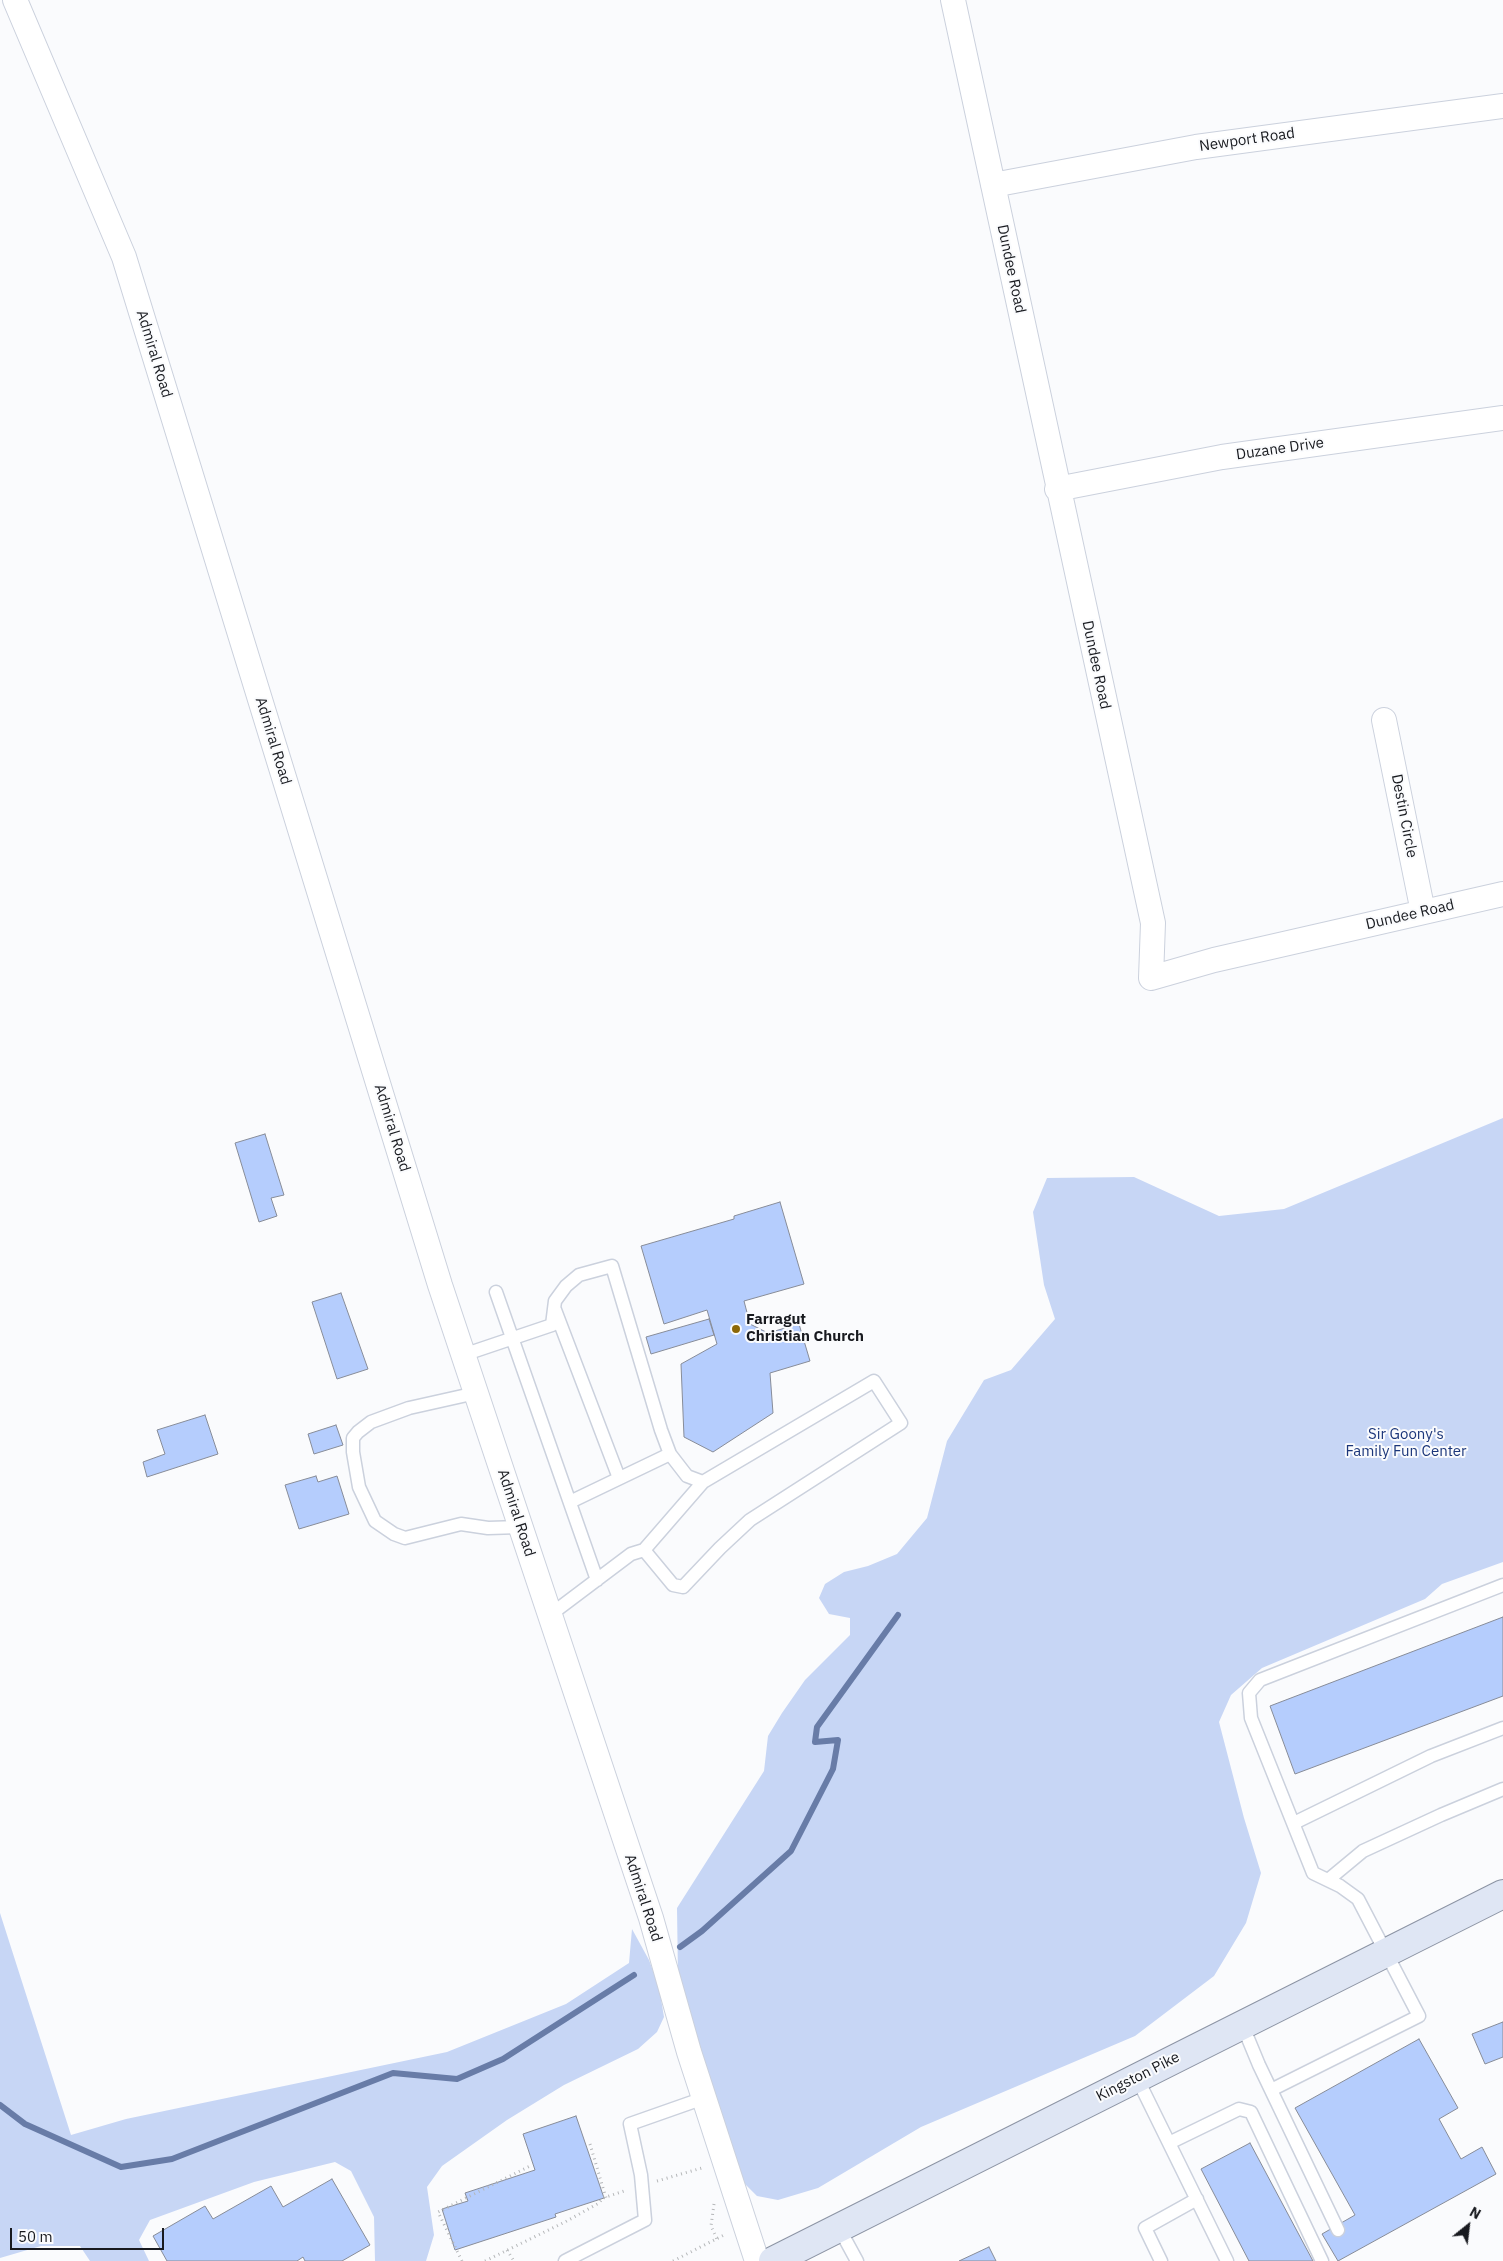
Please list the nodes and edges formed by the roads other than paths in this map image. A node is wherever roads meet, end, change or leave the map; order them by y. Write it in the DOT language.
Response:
graph roads {
  1 [pos="15,0"];
  2 [pos="953,0"];
  3 [pos="1503,106"];
  4 [pos="993,185"];
  5 [pos="1503,418"];
  6 [pos="1057,489"];
  7 [pos="1384,720"];
  8 [pos="1503,894"];
  9 [pos="1423,912"];
  10 [pos="496,1292"];
  11 [pos="555,1309"];
  12 [pos="514,1338"];
  13 [pos="463,1355"];
  14 [pos="476,1393"];
  15 [pos="670,1454"];
  16 [pos="619,1478"];
  17 [pos="703,1482"];
  18 [pos="570,1502"];
  19 [pos="520,1527"];
  20 [pos="644,1550"];
  21 [pos="597,1580"];
  22 [pos="1503,1585"];
  23 [pos="550,1615"];
  24 [pos="1503,1728"];
  25 [pos="1503,1789"];
  26 [pos="1294,1823"];
  27 [pos="1328,1880"];
  28 [pos="1502,1896"];
  29 [pos="1385,1952"];
  30 [pos="1242,2024"];
  31 [pos="1137,2078"];
  32 [pos="1271,2090"];
  33 [pos="704,2098"];
  34 [pos="1169,2143"];
  35 [pos="1197,2199"];
  36 [pos="839,2228"];
  37 [pos="1338,2230"];
  38 [pos="565,2261"];
  39 [pos="757,2261"];
  40 [pos="773,2261"];
  41 [pos="857,2261"];
  42 [pos="1161,2261"];
  43 [pos="1227,2261"];
  44 [pos="1322,2261"];
  1 -- 13 [label="street, Admiral Road"];
  2 -- 4 [label="street, Dundee Road"];
  3 -- 4 [label="street, Newport Road"];
  4 -- 6 [label="street, Dundee Road"];
  5 -- 6 [label="street, Duzane Drive"];
  6 -- 9 [label="street, Dundee Road"];
  7 -- 9 [label="street, Destin Circle"];
  8 -- 9 [label="street, Dundee Road"];
  10 -- 12 [label="lane"];
  11 -- 12 [label="lane"];
  11 -- 15 [label="lane"];
  11 -- 16 [label="lane"];
  12 -- 13 [label="lane"];
  12 -- 18 [label="lane"];
  13 -- 14 [label="street, Admiral Road"];
  14 -- 19 [label="street, Admiral Road"];
  14 -- 19 [label="lane"];
  15 -- 16 [label="lane"];
  15 -- 17 [label="lane"];
  16 -- 18 [label="lane"];
  17 -- 20 [label="lane"];
  17 -- 20 [label="lane"];
  18 -- 21 [label="lane"];
  19 -- 23 [label="street, Admiral Road"];
  20 -- 21 [label="lane"];
  21 -- 23 [label="lane"];
  22 -- 26 [label="lane"];
  23 -- 33 [label="street, Admiral Road"];
  24 -- 26 [label="lane"];
  25 -- 27 [label="lane"];
  26 -- 27 [label="lane"];
  27 -- 29 [label="lane"];
  28 -- 29 [label="main road, Kingston Pike"];
  29 -- 30 [label="main road, Kingston Pike"];
  29 -- 32 [label="lane"];
  30 -- 31 [label="main road, Kingston Pike"];
  30 -- 32 [label="lane"];
  31 -- 34 [label="lane"];
  31 -- 36 [label="main road, Kingston Pike"];
  32 -- 37 [label="lane"];
  33 -- 38 [label="lane"];
  33 -- 39 [label="street, Admiral Road"];
  34 -- 35 [label="lane"];
  34 -- 44 [label="lane"];
  35 -- 42 [label="lane"];
  35 -- 43 [label="lane"];
  36 -- 40 [label="main road, Kingston Pike"];
  36 -- 41 [label="lane"];
}
